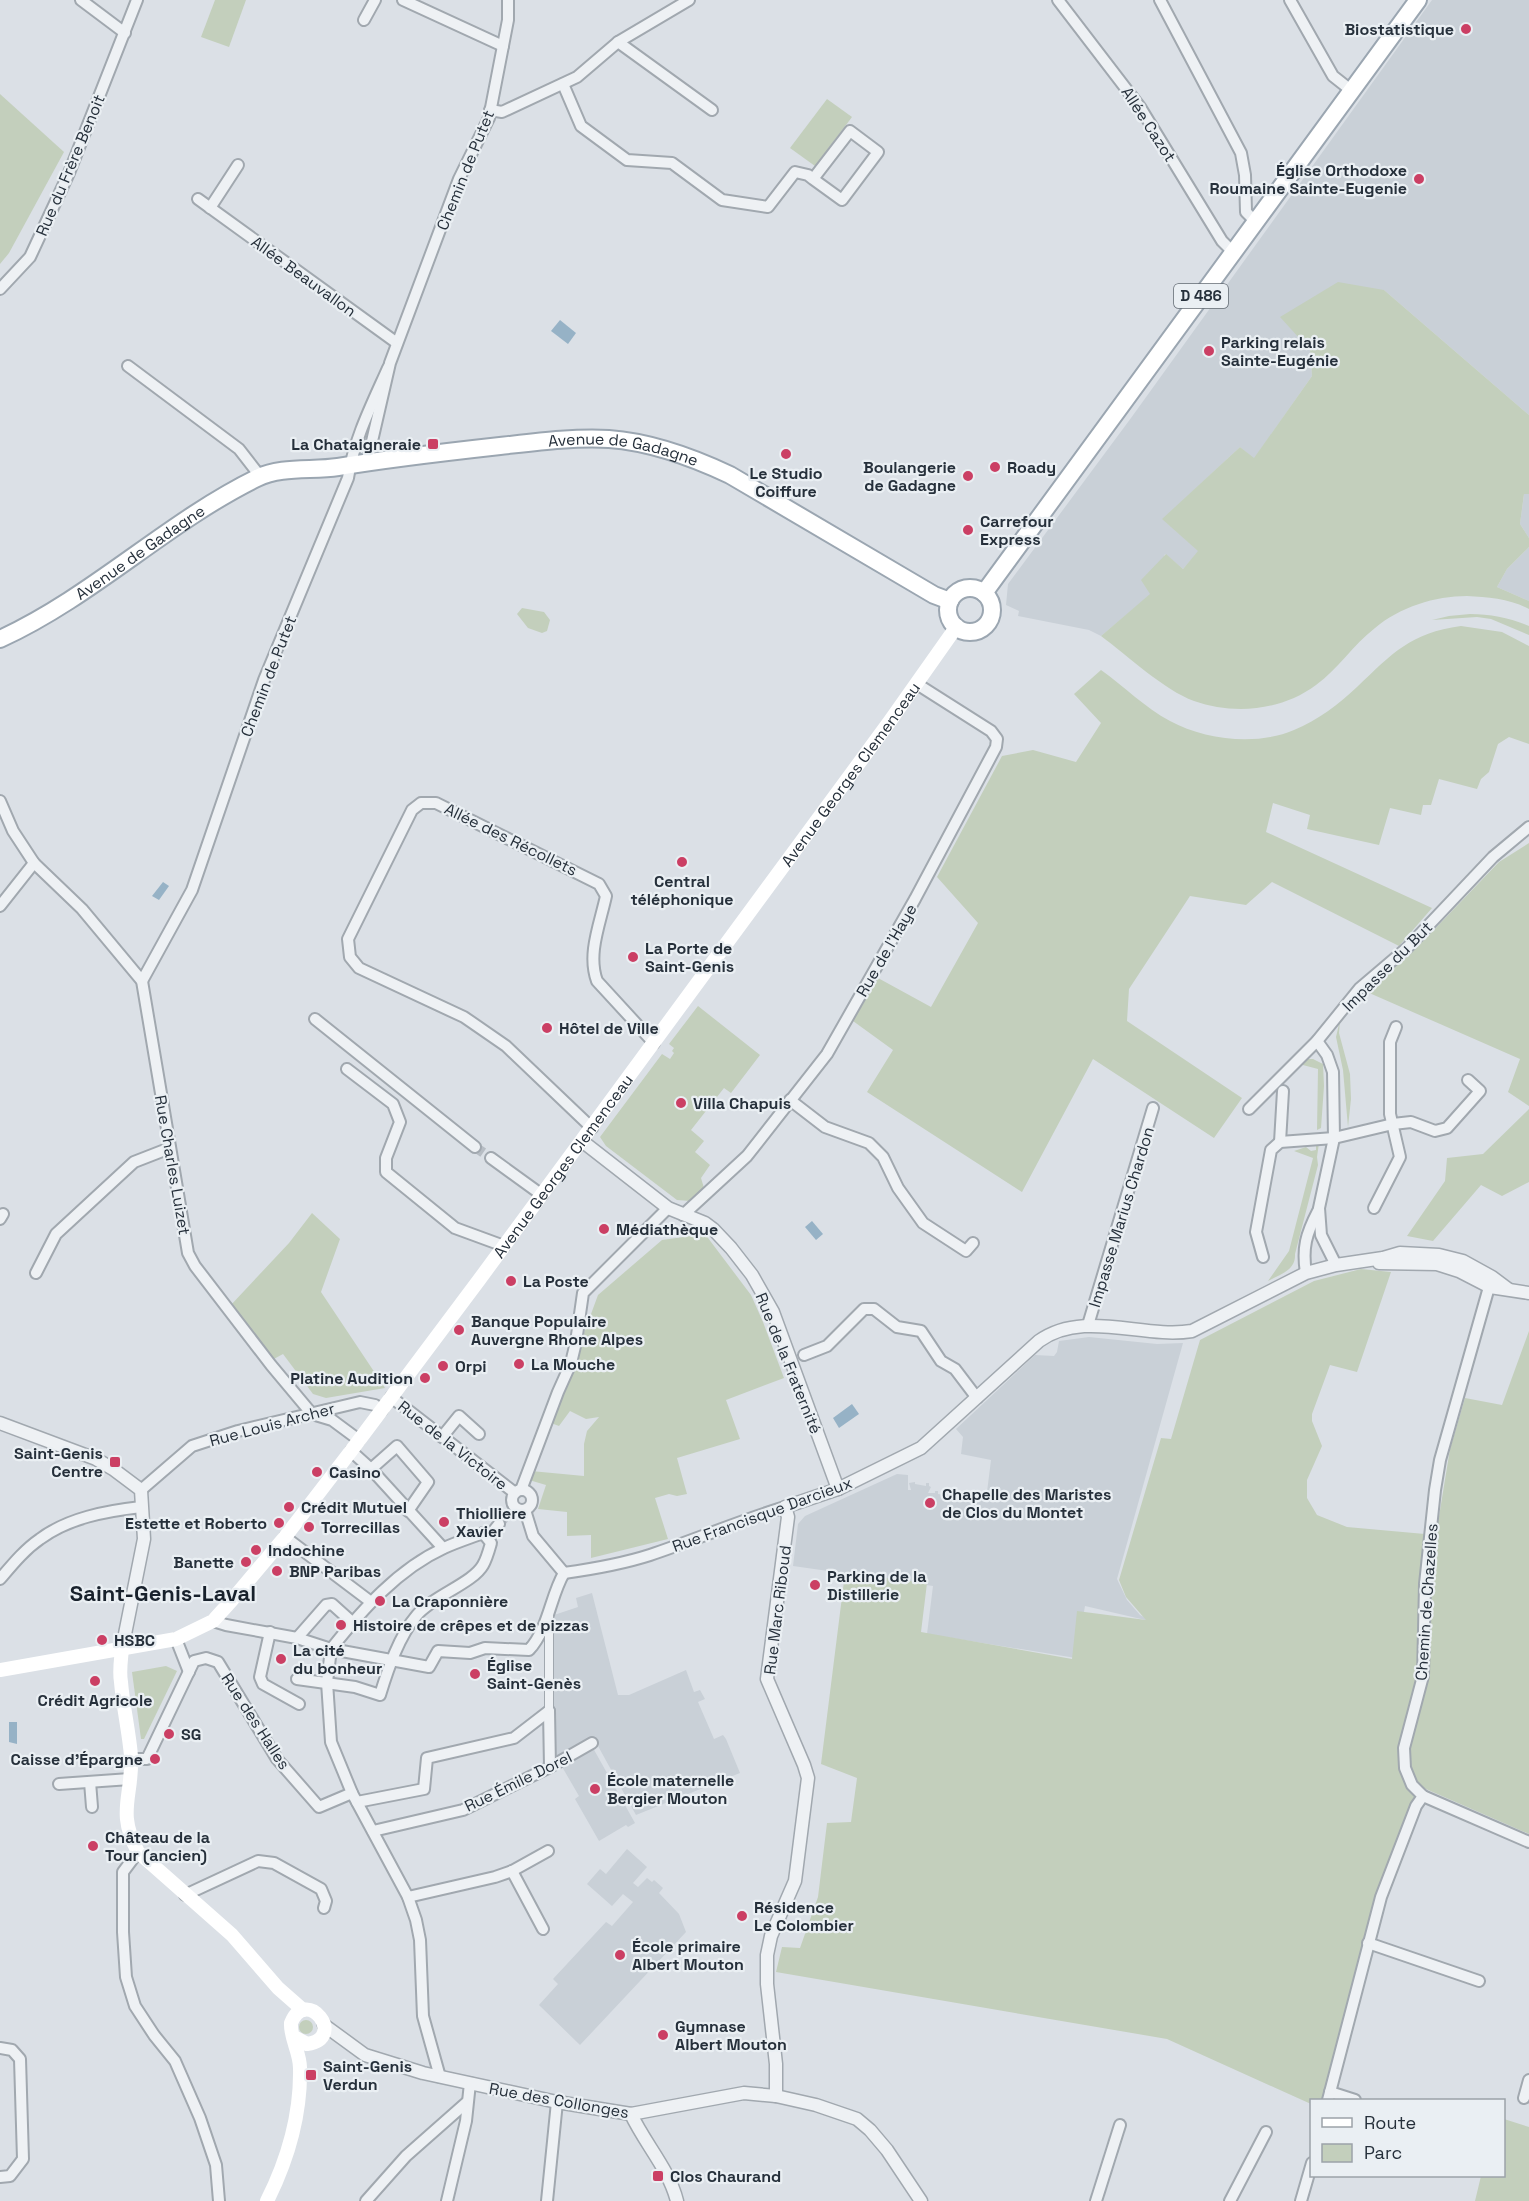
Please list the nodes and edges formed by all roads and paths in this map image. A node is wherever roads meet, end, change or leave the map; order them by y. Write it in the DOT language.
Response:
graph roads {
  1 [pos="81,0"];
  2 [pos="137,0"];
  3 [pos="375,0"];
  4 [pos="403,0"];
  5 [pos="508,0"];
  6 [pos="689,0"];
  7 [pos="1058,0"];
  8 [pos="1161,0"];
  9 [pos="1290,0"];
  10 [pos="1418,0"];
  11 [pos="364,20"];
  12 [pos="125,33"];
  13 [pos="618,42"];
  14 [pos="503,46"];
  15 [pos="563,84"];
  16 [pos="1352,91"];
  17 [pos="490,110"];
  18 [pos="712,110"];
  19 [pos="238,165"];
  20 [pos="813,179"];
  21 [pos="198,199"];
  22 [pos="210,208"];
  23 [pos="1256,222"];
  24 [pos="1233,252"];
  25 [pos="0,289"];
  26 [pos="398,343"];
  27 [pos="128,366"];
  28 [pos="388,368"];
  29 [pos="359,464"];
  30 [pos="260,476"];
  31 [pos="984,593"];
  32 [pos="950,601"];
  33 [pos="52,610"];
  34 [pos="957,627"];
  35 [pos="0,628"];
  36 [pos="0,639"];
  37 [pos="917,684"];
  38 [pos="0,801"];
  39 [pos="1529,827"];
  40 [pos="34,863"];
  41 [pos="0,906"];
  42 [pos="142,981"];
  43 [pos="315,1019"];
  44 [pos="1396,1027"];
  45 [pos="1317,1041"];
  46 [pos="654,1043"];
  47 [pos="347,1069"];
  48 [pos="1468,1080"];
  49 [pos="1283,1091"];
  50 [pos="790,1100"];
  51 [pos="1154,1108"];
  52 [pos="1249,1109"];
  53 [pos="1393,1124"];
  54 [pos="592,1128"];
  55 [pos="1334,1138"];
  56 [pos="582,1141"];
  57 [pos="1281,1142"];
  58 [pos="475,1147"];
  59 [pos="170,1148"];
  60 [pos="491,1158"];
  61 [pos="542,1195"];
  62 [pos="668,1208"];
  63 [pos="1319,1208"];
  64 [pos="1374,1208"];
  65 [pos="683,1215"];
  66 [pos="973,1243"];
  67 [pos="504,1246"];
  68 [pos="1263,1257"];
  69 [pos="1336,1265"];
  70 [pos="36,1273"];
  71 [pos="1306,1274"];
  72 [pos="1491,1282"];
  73 [pos="1529,1293"];
  74 [pos="1088,1325"];
  75 [pos="804,1355"];
  76 [pos="391,1397"];
  77 [pos="977,1398"];
  78 [pos="382,1410"];
  79 [pos="312,1414"];
  80 [pos="0,1423"];
  81 [pos="479,1434"];
  82 [pos="442,1437"];
  83 [pos="355,1445"];
  84 [pos="371,1469"];
  85 [pos="838,1489"];
  86 [pos="141,1490"];
  87 [pos="518,1492"];
  88 [pos="141,1507"];
  89 [pos="785,1507"];
  90 [pos="519,1508"];
  91 [pos="408,1511"];
  92 [pos="285,1537"];
  93 [pos="489,1541"];
  94 [pos="443,1548"];
  95 [pos="564,1573"];
  96 [pos="0,1579"];
  97 [pos="371,1602"];
  98 [pos="549,1615"];
  99 [pos="213,1620"];
  100 [pos="352,1622"];
  101 [pos="270,1632"];
  102 [pos="297,1638"];
  103 [pos="176,1639"];
  104 [pos="122,1649"];
  105 [pos="331,1649"];
  106 [pos="390,1661"];
  107 [pos="0,1670"];
  108 [pos="189,1672"];
  109 [pos="297,1679"];
  110 [pos="327,1682"];
  111 [pos="299,1704"];
  112 [pos="549,1711"];
  113 [pos="592,1743"];
  114 [pos="131,1759"];
  115 [pos="550,1767"];
  116 [pos="130,1779"];
  117 [pos="90,1782"];
  118 [pos="58,1784"];
  119 [pos="1423,1796"];
  120 [pos="355,1797"];
  121 [pos="92,1807"];
  122 [pos="373,1831"];
  123 [pos="1529,1842"];
  124 [pos="548,1851"];
  125 [pos="138,1852"];
  126 [pos="512,1871"];
  127 [pos="185,1895"];
  128 [pos="408,1897"];
  129 [pos="324,1908"];
  130 [pos="543,1929"];
  131 [pos="1368,1943"];
  132 [pos="1479,1981"];
  133 [pos="298,2014"];
  134 [pos="324,2025"];
  135 [pos="294,2037"];
  136 [pos="315,2041"];
  137 [pos="345,2042"];
  138 [pos="0,2048"];
  139 [pos="300,2066"];
  140 [pos="440,2077"];
  141 [pos="1529,2080"];
  142 [pos="470,2083"];
  143 [pos="776,2096"];
  144 [pos="1329,2096"];
  145 [pos="1524,2098"];
  146 [pos="1348,2099"];
  147 [pos="556,2102"];
  148 [pos="466,2103"];
  149 [pos="632,2114"];
  150 [pos="1120,2125"];
  151 [pos="1266,2132"];
  152 [pos="1310,2167"];
  153 [pos="0,2177"];
  154 [pos="219,2201"];
  155 [pos="267,2201"];
  156 [pos="366,2201"];
  157 [pos="447,2201"];
  158 [pos="547,2201"];
  159 [pos="677,2201"];
  160 [pos="921,2201"];
  161 [pos="1096,2201"];
  162 [pos="1230,2201"];
  163 [pos="1301,2201"];
  1 -- 12 [label="street"];
  2 -- 12 [label="street, Rue du Frère Benoit"];
  3 -- 11 [label="street"];
  4 -- 14 [label="street"];
  5 -- 14 [label="street, Chemin de Putet"];
  6 -- 13 [label="street"];
  7 -- 24 [label="street, Allée Cazot"];
  8 -- 23 [label="street"];
  9 -- 16 [label="street"];
  10 -- 16 [label="main road, D 486"];
  12 -- 25 [label="street, Rue du Frère Benoit"];
  13 -- 15 [label="street"];
  13 -- 18 [label="street"];
  14 -- 17 [label="street, Chemin de Putet"];
  15 -- 17 [label="street"];
  15 -- 20 [label="street"];
  16 -- 23 [label="main road, D 486"];
  17 -- 26 [label="street, Chemin de Putet"];
  19 -- 22 [label="street"];
  20 -- 20 [label="street"];
  21 -- 22 [label="street, Allée Beauvallon"];
  22 -- 26 [label="street, Allée Beauvallon"];
  23 -- 24 [label="main road, D 486"];
  24 -- 31 [label="main road, D 486"];
  26 -- 28 [label="street, Chemin de Putet"];
  27 -- 30 [label="street"];
  28 -- 29 [label="street, Chemin de Putet"];
  28 -- 29 [label="street, Chemin de Putet"];
  29 -- 30 [label="main road, Avenue de Gadagne"];
  29 -- 32 [label="main road, Avenue de Gadagne"];
  29 -- 42 [label="street, Chemin de Putet"];
  30 -- 33 [label="main road, Avenue de Gadagne"];
  31 -- 32 [label="main road"];
  31 -- 34 [label="main road"];
  32 -- 34 [label="main road"];
  33 -- 35 [label="main road, Avenue de Gadagne"];
  33 -- 36 [label="main road, Avenue de Gadagne"];
  34 -- 37 [label="main road, Avenue Georges Clemenceau"];
  37 -- 46 [label="main road, Avenue Georges Clemenceau"];
  37 -- 50 [label="street, Rue de l'Haye"];
  38 -- 40 [label="street"];
  39 -- 45 [label="street, Impasse du But"];
  40 -- 41 [label="street"];
  40 -- 42 [label="street"];
  42 -- 59 [label="street, Rue Charles Luizet"];
  43 -- 58 [label="street"];
  44 -- 53 [label="street"];
  45 -- 52 [label="street, Impasse du But"];
  45 -- 55 [label="street"];
  46 -- 54 [label="main road, Avenue Georges Clemenceau"];
  46 -- 54 [label="street, Allée des Récollets"];
  47 -- 67 [label="street"];
  48 -- 53 [label="street"];
  49 -- 57 [label="street"];
  50 -- 65 [label="street, Rue de l'Haye"];
  50 -- 66 [label="street"];
  51 -- 74 [label="street, Impasse Marius Chardon"];
  53 -- 55 [label="street"];
  53 -- 64 [label="street"];
  54 -- 56 [label="main road, Avenue Georges Clemenceau"];
  55 -- 57 [label="street"];
  55 -- 63 [label="street"];
  56 -- 61 [label="main road, Avenue Georges Clemenceau"];
  56 -- 62 [label="street, Rue de la Fraternité"];
  57 -- 68 [label="street"];
  59 -- 70 [label="street"];
  59 -- 79 [label="street, Rue Charles Luizet"];
  60 -- 61 [label="street"];
  61 -- 67 [label="main road, Avenue Georges Clemenceau"];
  62 -- 65 [label="street, Rue de la Fraternité"];
  62 -- 87 [label="street"];
  63 -- 69 [label="street"];
  63 -- 71 [label="street"];
  65 -- 85 [label="street, Rue de la Fraternité"];
  67 -- 76 [label="main road, Avenue Georges Clemenceau"];
  69 -- 71 [label="street, Rue Francisque Darcieux"];
  69 -- 72 [label="street, Rue Francisque Darcieux"];
  71 -- 74 [label="street, Rue Francisque Darcieux"];
  72 -- 73 [label="street, Rue Francisque Darcieux"];
  72 -- 119 [label="street, Chemin de Chazelles"];
  74 -- 77 [label="street, Rue Francisque Darcieux"];
  75 -- 77 [label="street"];
  76 -- 78 [label="main road, Avenue Georges Clemenceau"];
  76 -- 82 [label="street, Rue de la Victoire"];
  77 -- 85 [label="street, Rue Francisque Darcieux"];
  78 -- 79 [label="street, Rue Louis Archer"];
  78 -- 83 [label="main road, Avenue Georges Clemenceau"];
  79 -- 83 [label="street, Rue Charles Luizet"];
  79 -- 86 [label="street, Rue Louis Archer"];
  80 -- 86 [label="street"];
  81 -- 82 [label="street"];
  82 -- 87 [label="street, Rue de la Victoire"];
  83 -- 84 [label="street, Rue Charles Luizet"];
  83 -- 92 [label="main road, Avenue Georges Clemenceau"];
  84 -- 91 [label="street, Rue Charles Luizet"];
  84 -- 91 [label="street"];
  85 -- 89 [label="street, Rue Francisque Darcieux"];
  86 -- 88 [label="street"];
  87 -- 90 [label="street"];
  87 -- 90 [label="street"];
  88 -- 96 [label="street"];
  88 -- 104 [label="street"];
  89 -- 95 [label="street, Rue Francisque Darcieux"];
  89 -- 143 [label="street, Rue Marc Riboud"];
  90 -- 93 [label="street"];
  90 -- 95 [label="street"];
  91 -- 94 [label="street, Rue Charles Luizet"];
  92 -- 97 [label="street"];
  92 -- 99 [label="main road, Avenue Georges Clemenceau"];
  93 -- 94 [label="street"];
  93 -- 106 [label="street"];
  94 -- 97 [label="street"];
  95 -- 98 [label="street"];
  97 -- 100 [label="street"];
  98 -- 106 [label="street"];
  98 -- 112 [label="street"];
  99 -- 101 [label="street"];
  99 -- 103 [label="main road, Avenue Georges Clemenceau"];
  100 -- 102 [label="street"];
  100 -- 105 [label="street"];
  101 -- 102 [label="street"];
  101 -- 111 [label="street"];
  102 -- 105 [label="street"];
  103 -- 104 [label="main road, Avenue Georges Clemenceau"];
  103 -- 108 [label="street"];
  104 -- 107 [label="main road, Avenue Georges Clemenceau"];
  104 -- 114 [label="main road"];
  105 -- 106 [label="street"];
  105 -- 110 [label="street"];
  106 -- 110 [label="street"];
  108 -- 114 [label="street"];
  108 -- 120 [label="street, Rue des Halles"];
  109 -- 110 [label="street"];
  110 -- 120 [label="street"];
  112 -- 115 [label="street"];
  112 -- 120 [label="street"];
  113 -- 115 [label="street, Rue Émile Dorel"];
  114 -- 116 [label="main road"];
  115 -- 122 [label="street, Rue Émile Dorel"];
  116 -- 117 [label="street"];
  116 -- 125 [label="main road"];
  117 -- 118 [label="street"];
  117 -- 121 [label="street"];
  119 -- 123 [label="street"];
  119 -- 131 [label="street"];
  120 -- 122 [label="street"];
  122 -- 128 [label="street"];
  124 -- 126 [label="street"];
  125 -- 127 [label="main road"];
  125 -- 154 [label="street"];
  126 -- 128 [label="street"];
  126 -- 130 [label="street"];
  127 -- 129 [label="street"];
  127 -- 133 [label="main road"];
  128 -- 140 [label="street"];
  131 -- 132 [label="street"];
  131 -- 144 [label="street"];
  133 -- 134 [label="main road"];
  133 -- 135 [label="main road"];
  134 -- 136 [label="main road"];
  134 -- 137 [label="street"];
  135 -- 136 [label="main road"];
  135 -- 139 [label="main road"];
  136 -- 137 [label="street"];
  136 -- 139 [label="main road"];
  137 -- 140 [label="street, Rue des Collonges"];
  138 -- 153 [label="street"];
  139 -- 155 [label="main road"];
  140 -- 142 [label="street, Rue des Collonges"];
  141 -- 145 [label="street"];
  142 -- 147 [label="street, Rue des Collonges"];
  142 -- 148 [label="street"];
  143 -- 149 [label="street, Rue des Collonges"];
  143 -- 160 [label="street, Rue des Collonges"];
  144 -- 146 [label="street"];
  147 -- 149 [label="street, Rue des Collonges"];
  147 -- 158 [label="street"];
  148 -- 156 [label="street"];
  148 -- 157 [label="street"];
  149 -- 159 [label="street"];
  150 -- 161 [label="street"];
  151 -- 162 [label="street"];
  152 -- 163 [label="street"];
}
